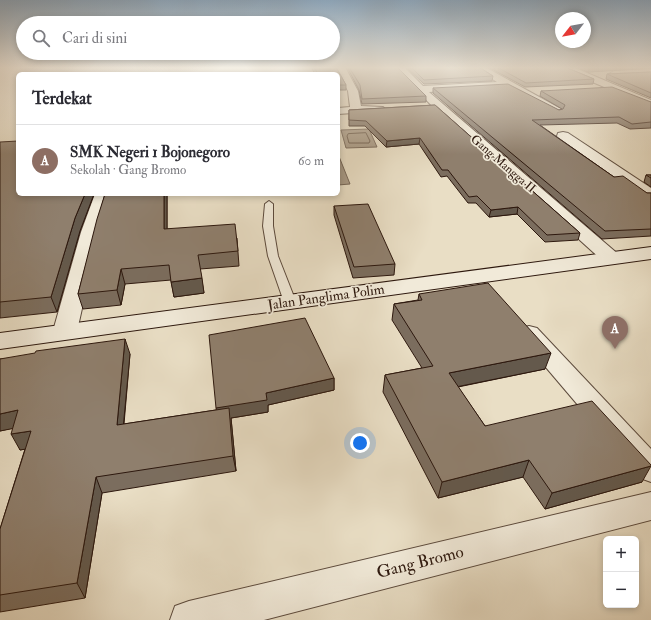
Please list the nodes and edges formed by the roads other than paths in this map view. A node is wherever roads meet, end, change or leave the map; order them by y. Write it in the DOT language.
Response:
graph roads {
  1 [pos="353,96"];
  2 [pos="425,96"];
  3 [pos="532,96"];
  4 [pos="633,96"];
  5 [pos="651,104"];
  6 [pos="390,109"];
  7 [pos="356,110"];
  8 [pos="340,111"];
  9 [pos="557,111"];
  10 [pos="563,136"];
  11 [pos="651,195"];
  12 [pos="102,196"];
  13 [pos="269,204"];
  14 [pos="651,253"];
  15 [pos="611,258"];
  16 [pos="478,275"];
  17 [pos="290,302"];
  18 [pos="66,331"];
  19 [pos="0,341"];
  20 [pos="651,469"];
  21 [pos="651,506"];
  22 [pos="189,620"];
  1 -- 7 [label="street"];
  2 -- 15 [label="street, Gang Mangga II"];
  3 -- 9 [label="street"];
  4 -- 5 [label="street"];
  6 -- 7 [label="street"];
  7 -- 8 [label="street"];
  10 -- 11 [label="street"];
  12 -- 18 [label="street"];
  13 -- 17 [label="lane"];
  14 -- 15 [label="street, Jalan Panglima Polim"];
  15 -- 16 [label="street, Jalan Panglima Polim"];
  16 -- 17 [label="street, Jalan Panglima Polim"];
  16 -- 20 [label="street"];
  17 -- 18 [label="street, Jalan Panglima Polim"];
  18 -- 19 [label="street, Jalan Panglima Polim"];
  21 -- 22 [label="street, Gang Bromo"];
}
